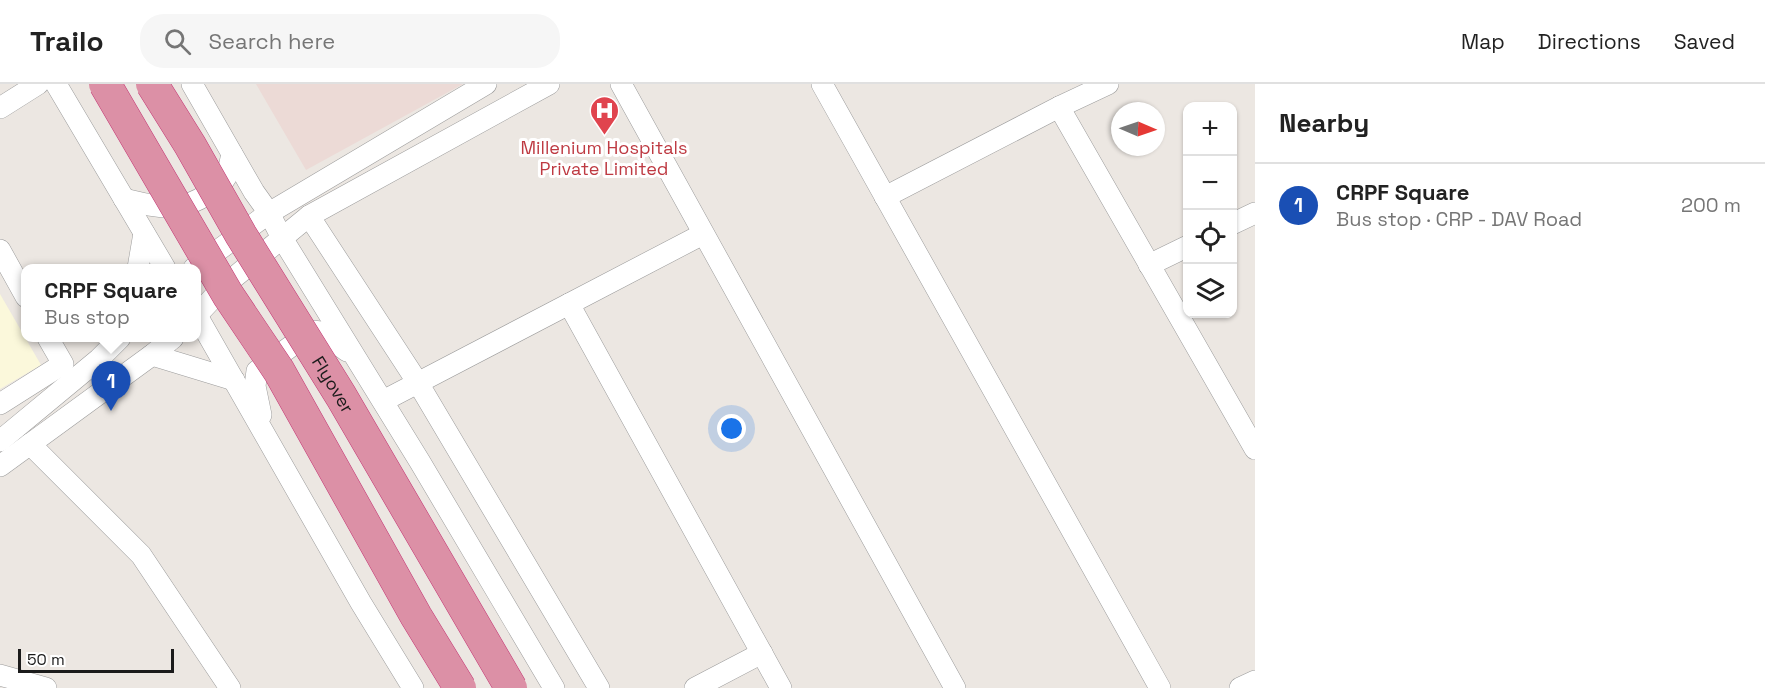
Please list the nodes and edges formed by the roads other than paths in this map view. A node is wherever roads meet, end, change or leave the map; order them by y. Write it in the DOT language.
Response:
graph roads {
  1 [pos="38,84"];
  2 [pos="56,84"];
  3 [pos="105,84"];
  4 [pos="152,84"];
  5 [pos="192,84"];
  6 [pos="486,84"];
  7 [pos="549,84"];
  8 [pos="621,84"];
  9 [pos="822,84"];
  10 [pos="1108,84"];
  11 [pos="1059,107"];
  12 [pos="0,108"];
  13 [pos="232,154"];
  14 [pos="885,197"];
  15 [pos="124,199"];
  16 [pos="269,213"];
  17 [pos="1255,213"];
  18 [pos="309,216"];
  19 [pos="1237,222"];
  20 [pos="144,233"];
  21 [pos="703,234"];
  22 [pos="282,238"];
  23 [pos="1183,248"];
  24 [pos="0,250"];
  25 [pos="139,264"];
  26 [pos="163,264"];
  27 [pos="199,264"];
  28 [pos="1149,265"];
  29 [pos="21,288"];
  30 [pos="569,304"];
  31 [pos="201,311"];
  32 [pos="201,322"];
  33 [pos="50,342"];
  34 [pos="116,342"];
  35 [pos="168,342"];
  36 [pos="152,355"];
  37 [pos="357,360"];
  38 [pos="234,380"];
  39 [pos="418,383"];
  40 [pos="382,401"];
  41 [pos="0,404"];
  42 [pos="264,434"];
  43 [pos="0,441"];
  44 [pos="30,444"];
  45 [pos="1255,449"];
  46 [pos="0,465"];
  47 [pos="762,653"];
  48 [pos="0,675"];
  49 [pos="1255,681"];
  50 [pos="46,688"];
  51 [pos="230,688"];
  52 [pos="412,688"];
  53 [pos="460,688"];
  54 [pos="511,688"];
  55 [pos="554,688"];
  56 [pos="599,688"];
  57 [pos="695,688"];
  58 [pos="781,688"];
  59 [pos="955,688"];
  60 [pos="1160,688"];
  61 [pos="1240,688"];
  1 -- 12 [label="street"];
  2 -- 15 [label="street"];
  3 -- 53 [label="highway, bridge"];
  4 -- 54 [label="highway, Flyover, bridge"];
  5 -- 13 [label="street"];
  6 -- 16 [label="street"];
  7 -- 18 [label="street"];
  8 -- 21 [label="street"];
  9 -- 14 [label="street"];
  10 -- 11 [label="street"];
  11 -- 14 [label="street"];
  11 -- 28 [label="street"];
  13 -- 15 [label="street"];
  13 -- 16 [label="street"];
  14 -- 60 [label="street"];
  15 -- 20 [label="street"];
  16 -- 22 [label="street"];
  16 -- 27 [label="street"];
  17 -- 19 [label="street"];
  18 -- 22 [label="street"];
  18 -- 39 [label="street"];
  20 -- 25 [label="street"];
  20 -- 26 [label="street"];
  21 -- 30 [label="street"];
  21 -- 59 [label="street"];
  22 -- 31 [label="street"];
  22 -- 37 [label="street"];
  23 -- 28 [label="street"];
  24 -- 29 [label="street"];
  28 -- 45 [label="street"];
  30 -- 39 [label="street"];
  30 -- 47 [label="street"];
  32 -- 38 [label="street"];
  33 -- 41 [label="street"];
  34 -- 43 [label="street"];
  35 -- 36 [label="street"];
  36 -- 38 [label="street"];
  36 -- 44 [label="street"];
  37 -- 40 [label="street"];
  37 -- 42 [label="street"];
  38 -- 42 [label="street"];
  39 -- 40 [label="street"];
  39 -- 56 [label="street"];
  40 -- 55 [label="street"];
  42 -- 52 [label="street"];
  44 -- 46 [label="street"];
  44 -- 51 [label="street"];
  47 -- 57 [label="street"];
  47 -- 58 [label="street"];
  48 -- 50 [label="street"];
  49 -- 61 [label="street"];
}
